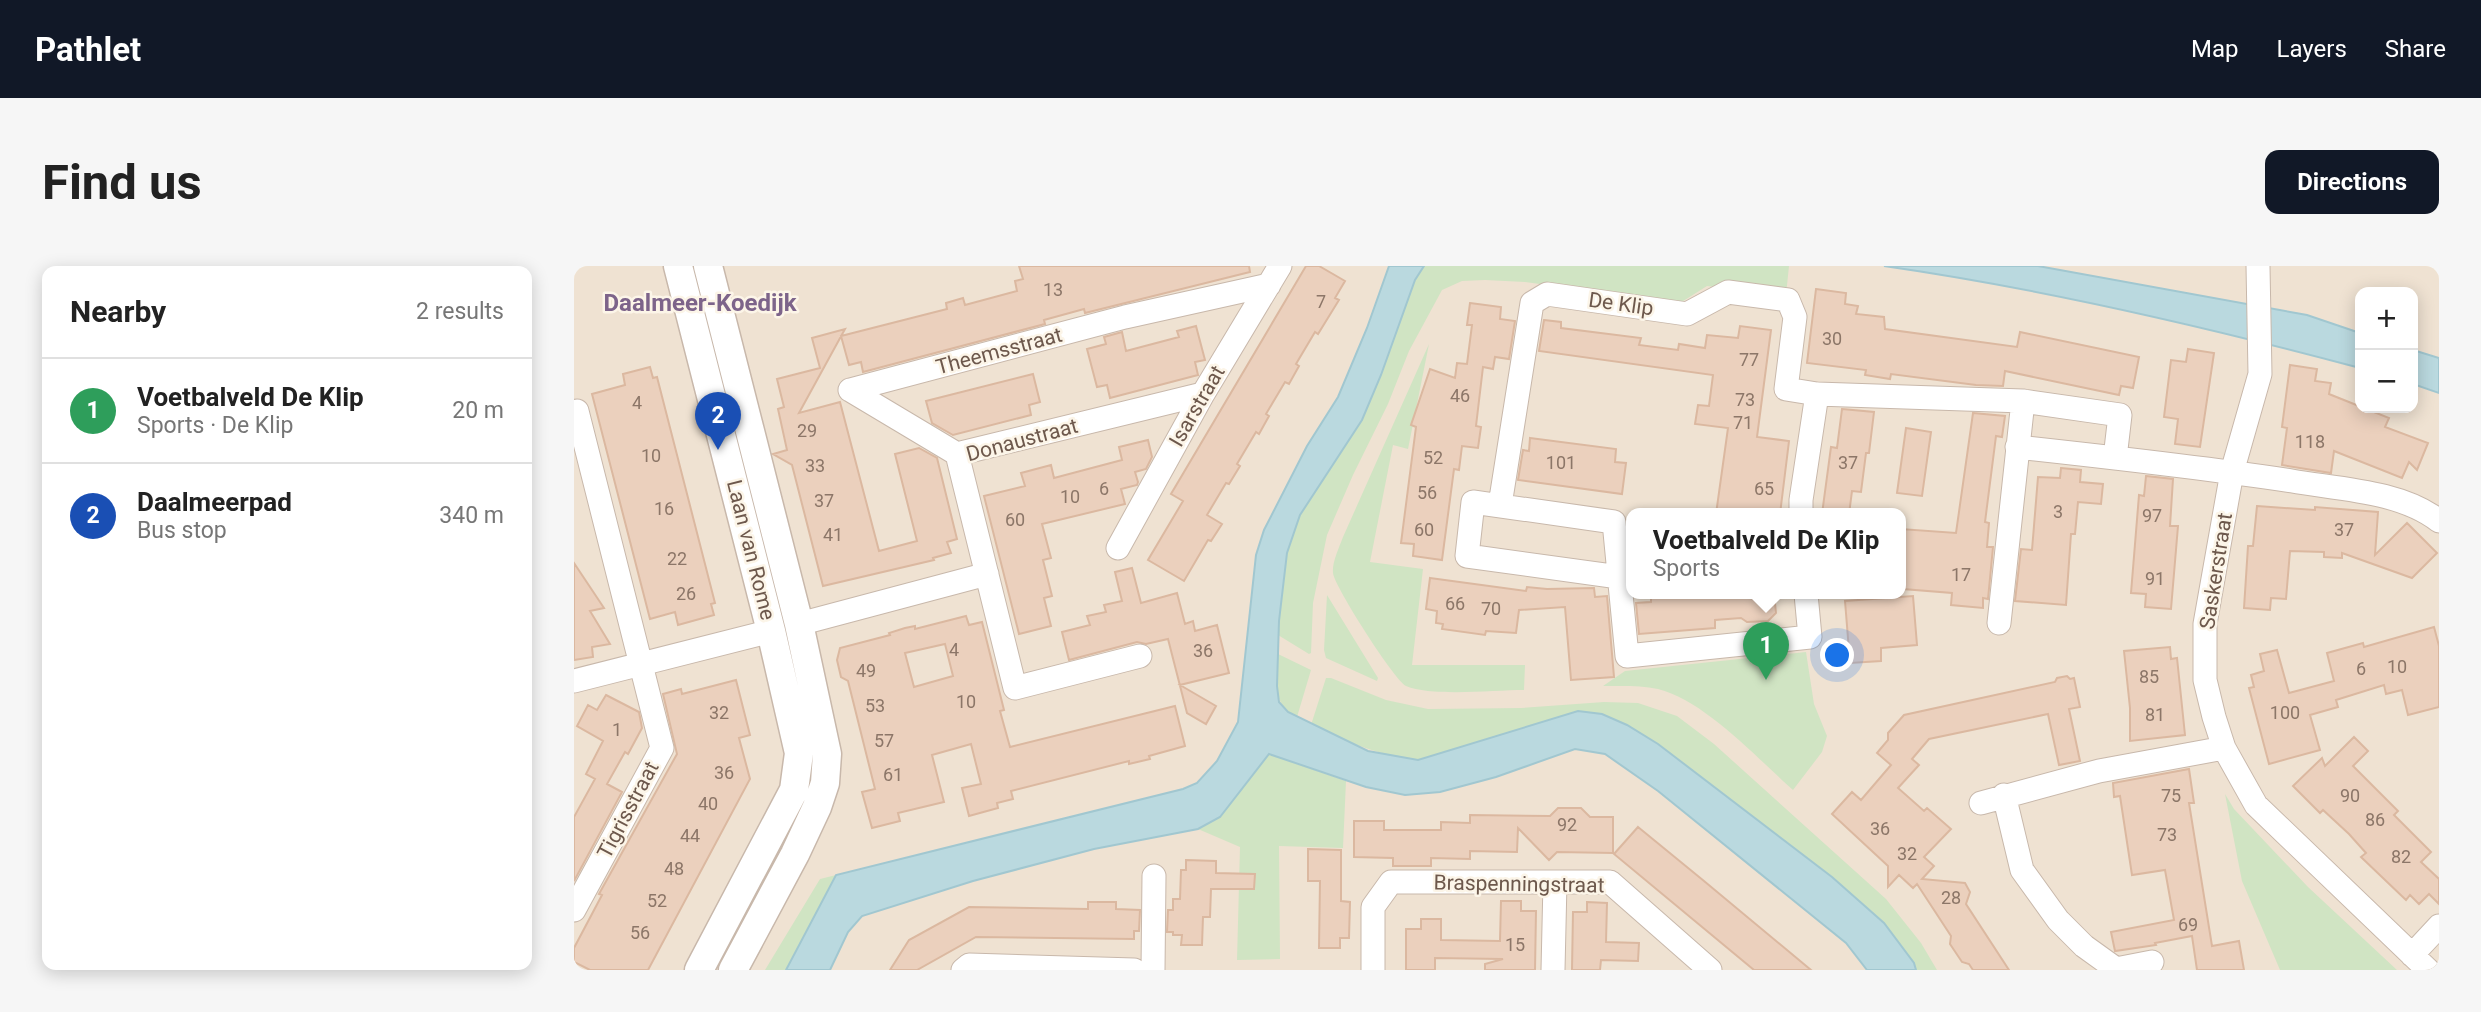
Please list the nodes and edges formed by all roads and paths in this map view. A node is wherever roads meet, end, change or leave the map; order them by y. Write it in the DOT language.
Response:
graph roads {
  1 [pos="678,266"];
  2 [pos="708,266"];
  3 [pos="2258,266"];
  4 [pos="1275,275"];
  5 [pos="1203,394"];
  6 [pos="1817,394"];
  7 [pos="2023,401"];
  8 [pos="575,412"];
  9 [pos="2017,447"];
  10 [pos="957,454"];
  11 [pos="2115,458"];
  12 [pos="2232,472"];
  13 [pos="1500,505"];
  14 [pos="1801,508"];
  15 [pos="2439,521"];
  16 [pos="1118,548"];
  17 [pos="987,574"];
  18 [pos="1619,577"];
  19 [pos="1806,599"];
  20 [pos="1999,623"];
  21 [pos="799,624"];
  22 [pos="771,631"];
  23 [pos="1140,656"];
  24 [pos="642,665"];
  25 [pos="574,681"];
  26 [pos="2224,748"];
  27 [pos="2004,795"];
  28 [pos="1981,803"];
  29 [pos="1154,876"];
  30 [pos="1555,882"];
  31 [pos="574,910"];
  32 [pos="2439,926"];
  33 [pos="2152,962"];
  34 [pos="2420,962"];
  35 [pos="699,970"];
  36 [pos="733,970"];
  37 [pos="963,970"];
  38 [pos="1134,970"];
  39 [pos="1153,970"];
  40 [pos="1373,970"];
  41 [pos="1553,970"];
  42 [pos="1710,970"];
  1 -- 22 [label="street, Laan van Rome"];
  2 -- 21 [label="street, Laan van Rome"];
  3 -- 12 [label="street, Saskerstraat"];
  4 -- 5 [label="street, Isarstraat"];
  4 -- 10 [label="street, Theemsstraat"];
  5 -- 10 [label="street, Donaustraat"];
  5 -- 16 [label="street, Isarstraat"];
  6 -- 7 [label="street, De Klip"];
  6 -- 13 [label="street, De Klip"];
  6 -- 14 [label="street"];
  7 -- 9 [label="street"];
  7 -- 11 [label="street, De Klip"];
  8 -- 24 [label="street, Tigrisstraat"];
  9 -- 11 [label="street"];
  9 -- 20 [label="street"];
  10 -- 17 [label="street, Donaustraat"];
  11 -- 12 [label="street"];
  12 -- 15 [label="street"];
  12 -- 26 [label="street, Saskerstraat"];
  13 -- 18 [label="street"];
  13 -- 18 [label="street"];
  17 -- 21 [label="street"];
  17 -- 23 [label="street, Donaustraat"];
  18 -- 19 [label="street"];
  21 -- 22 [label="street, Laan van Rome"];
  21 -- 36 [label="street, Laan van Rome"];
  22 -- 24 [label="street"];
  22 -- 35 [label="street, Laan van Rome"];
  24 -- 25 [label="street"];
  24 -- 31 [label="street, Tigrisstraat"];
  26 -- 27 [label="street"];
  26 -- 34 [label="street, Saskerstraat"];
  27 -- 28 [label="street"];
  27 -- 33 [label="street"];
  29 -- 39 [label="street"];
  30 -- 40 [label="street, Braspenningstraat"];
  30 -- 41 [label="street"];
  30 -- 42 [label="street, Braspenningstraat"];
  32 -- 34 [label="street"];
  37 -- 38 [label="street"];
}
